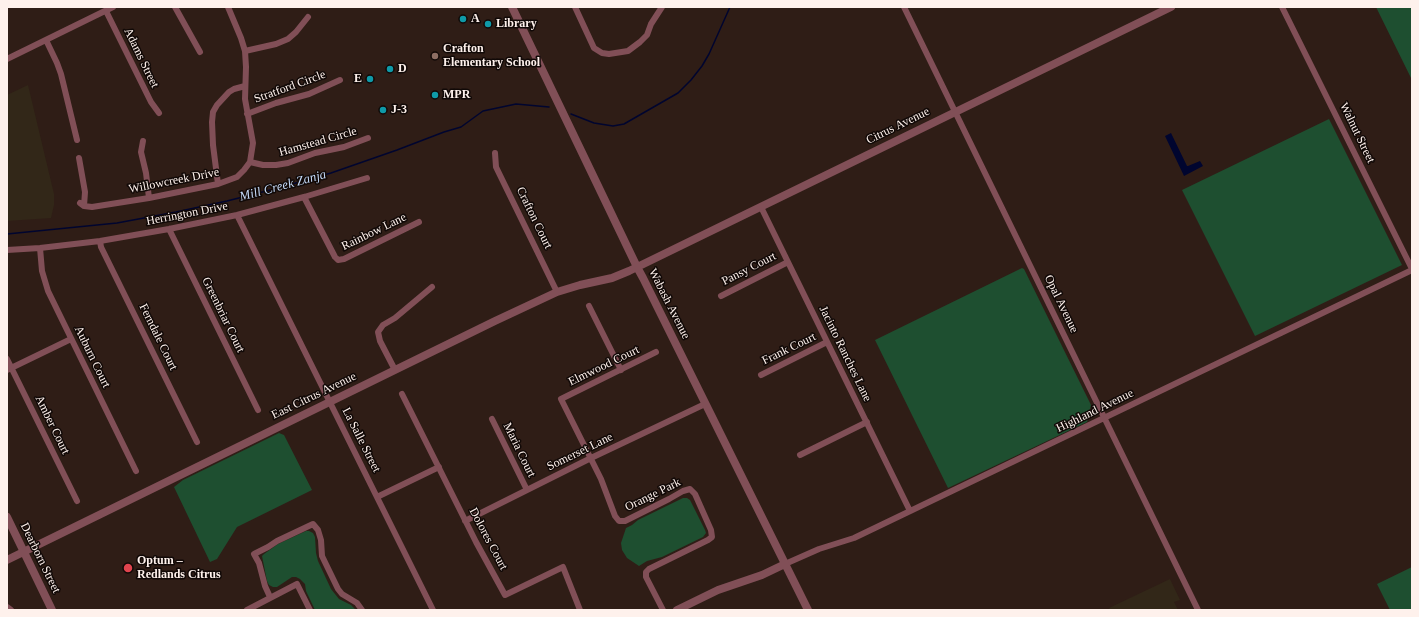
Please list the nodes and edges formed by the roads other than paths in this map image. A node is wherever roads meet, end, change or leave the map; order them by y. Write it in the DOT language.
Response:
graph roads {
  1 [pos="113,7"];
  2 [pos="175,7"];
  3 [pos="228,7"];
  4 [pos="512,7"];
  5 [pos="575,7"];
  6 [pos="662,7"];
  7 [pos="904,7"];
  8 [pos="1171,7"];
  9 [pos="1282,7"];
  10 [pos="106,10"];
  11 [pos="308,17"];
  12 [pos="46,40"];
  13 [pos="245,51"];
  14 [pos="200,52"];
  15 [pos="7,59"];
  16 [pos="340,80"];
  17 [pos="245,86"];
  18 [pos="955,112"];
  19 [pos="159,113"];
  20 [pos="247,114"];
  21 [pos="368,138"];
  22 [pos="76,140"];
  23 [pos="142,141"];
  24 [pos="495,153"];
  25 [pos="79,158"];
  26 [pos="250,162"];
  27 [pos="366,178"];
  28 [pos="218,184"];
  29 [pos="304,197"];
  30 [pos="149,198"];
  31 [pos="761,207"];
  32 [pos="237,215"];
  33 [pos="419,222"];
  34 [pos="169,229"];
  35 [pos="100,241"];
  36 [pos="40,248"];
  37 [pos="7,250"];
  38 [pos="788,262"];
  39 [pos="636,267"];
  40 [pos="1412,270"];
  41 [pos="432,286"];
  42 [pos="557,292"];
  43 [pos="721,296"];
  44 [pos="588,306"];
  45 [pos="71,339"];
  46 [pos="827,342"];
  47 [pos="656,352"];
  48 [pos="7,359"];
  49 [pos="9,369"];
  50 [pos="396,370"];
  51 [pos="620,370"];
  52 [pos="760,375"];
  53 [pos="402,394"];
  54 [pos="330,402"];
  55 [pos="705,404"];
  56 [pos="258,410"];
  57 [pos="492,419"];
  58 [pos="1104,419"];
  59 [pos="867,422"];
  60 [pos="197,442"];
  61 [pos="800,455"];
  62 [pos="591,458"];
  63 [pos="439,466"];
  64 [pos="136,472"];
  65 [pos="527,490"];
  66 [pos="378,497"];
  67 [pos="77,501"];
  68 [pos="910,511"];
  69 [pos="7,517"];
  70 [pos="465,521"];
  71 [pos="24,552"];
  72 [pos="7,560"];
  73 [pos="785,564"];
  74 [pos="270,597"];
  75 [pos="7,607"];
  76 [pos="11,610"];
  77 [pos="52,610"];
  78 [pos="247,610"];
  79 [pos="310,610"];
  80 [pos="362,610"];
  81 [pos="432,610"];
  82 [pos="580,610"];
  83 [pos="663,610"];
  84 [pos="677,610"];
  85 [pos="808,610"];
  86 [pos="1198,610"];
  1 -- 10 [label="street"];
  2 -- 14 [label="street"];
  3 -- 13 [label="street"];
  4 -- 39 [label="street, Wabash Avenue"];
  5 -- 6 [label="street"];
  7 -- 18 [label="street, Opal Avenue"];
  8 -- 18 [label="street, Citrus Avenue"];
  9 -- 40 [label="street, Walnut Street"];
  10 -- 12 [label="street"];
  10 -- 19 [label="street, Adams Street"];
  11 -- 13 [label="street"];
  12 -- 15 [label="street"];
  12 -- 22 [label="street"];
  13 -- 17 [label="street"];
  16 -- 20 [label="street, Stratford Circle"];
  17 -- 20 [label="street"];
  17 -- 28 [label="street"];
  18 -- 31 [label="street, Citrus Avenue"];
  18 -- 58 [label="street, Opal Avenue"];
  20 -- 26 [label="street"];
  21 -- 26 [label="street, Hamstead Circle"];
  23 -- 30 [label="street"];
  24 -- 42 [label="street, Crafton Court"];
  25 -- 30 [label="street, Willowcreek Drive"];
  26 -- 28 [label="street, Willowcreek Drive"];
  27 -- 29 [label="street, Herrington Drive"];
  28 -- 30 [label="street, Willowcreek Drive"];
  29 -- 32 [label="street, Herrington Drive"];
  29 -- 33 [label="street, Rainbow Lane"];
  31 -- 38 [label="street, Jacinto Ranches Lane"];
  31 -- 39 [label="street, Citrus Avenue"];
  32 -- 34 [label="street, Herrington Drive"];
  32 -- 54 [label="street, La Salle Street"];
  34 -- 35 [label="street, Herrington Drive"];
  34 -- 56 [label="street, Greenbriar Court"];
  35 -- 36 [label="street, Herrington Drive"];
  35 -- 60 [label="street, Ferndale Court"];
  36 -- 37 [label="street, Herrington Drive"];
  36 -- 45 [label="street, Auburn Court"];
  38 -- 43 [label="street, Pansy Court"];
  38 -- 46 [label="street, Jacinto Ranches Lane"];
  39 -- 42 [label="street, East Citrus Avenue"];
  39 -- 55 [label="street, Wabash Avenue"];
  40 -- 58 [label="street, Highland Avenue"];
  41 -- 50 [label="street"];
  42 -- 50 [label="street, East Citrus Avenue"];
  44 -- 51 [label="street"];
  45 -- 49 [label="street"];
  45 -- 64 [label="street, Auburn Court"];
  46 -- 52 [label="street, Frank Court"];
  46 -- 59 [label="street, Jacinto Ranches Lane"];
  47 -- 51 [label="street, Elmwood Court"];
  48 -- 49 [label="street, Amber Court"];
  49 -- 67 [label="street, Amber Court"];
  50 -- 54 [label="street, East Citrus Avenue"];
  51 -- 62 [label="street, Elmwood Court"];
  53 -- 63 [label="street, Dolores Court"];
  54 -- 66 [label="street, La Salle Street"];
  54 -- 71 [label="street, East Citrus Avenue"];
  55 -- 62 [label="street, Somerset Lane"];
  55 -- 73 [label="street, Wabash Avenue"];
  57 -- 65 [label="street, Maria Court"];
  58 -- 68 [label="street, Highland Avenue"];
  58 -- 86 [label="street, Opal Avenue"];
  59 -- 61 [label="street"];
  59 -- 68 [label="street, Jacinto Ranches Lane"];
  62 -- 65 [label="street, Somerset Lane"];
  62 -- 83 [label="street, Orange Park"];
  63 -- 66 [label="street"];
  63 -- 70 [label="street, Dolores Court"];
  65 -- 70 [label="street, Somerset Lane"];
  66 -- 81 [label="street, La Salle Street"];
  68 -- 73 [label="street, Highland Avenue"];
  69 -- 71 [label="street, Dearborn Street"];
  70 -- 82 [label="street, Dolores Court"];
  71 -- 72 [label="street, East Citrus Avenue"];
  71 -- 77 [label="street, Dearborn Street"];
  73 -- 84 [label="street"];
  73 -- 85 [label="street, Wabash Avenue"];
  74 -- 78 [label="street"];
  74 -- 79 [label="street"];
  74 -- 80 [label="street"];
  75 -- 76 [label="street"];
}
